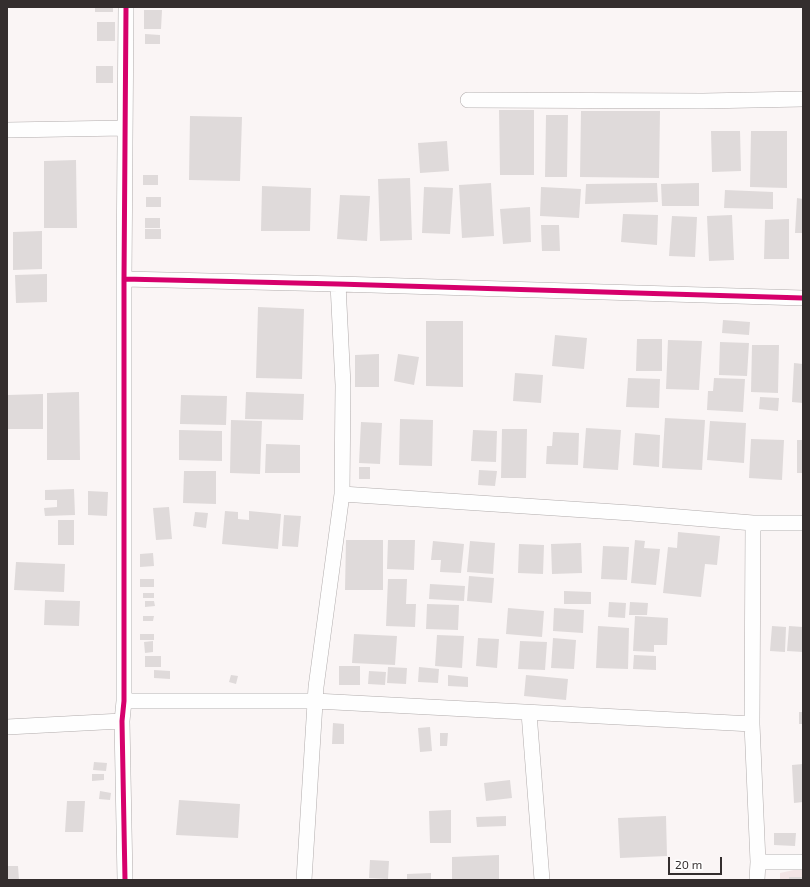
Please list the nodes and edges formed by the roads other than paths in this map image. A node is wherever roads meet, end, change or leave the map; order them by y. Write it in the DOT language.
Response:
graph roads {
  1 [pos="126,7"];
  2 [pos="803,98"];
  3 [pos="468,100"];
  4 [pos="125,128"];
  5 [pos="7,130"];
  6 [pos="124,279"];
  7 [pos="338,284"];
  8 [pos="803,298"];
  9 [pos="342,494"];
  10 [pos="753,523"];
  11 [pos="803,523"];
  12 [pos="124,701"];
  13 [pos="316,701"];
  14 [pos="529,713"];
  15 [pos="122,721"];
  16 [pos="752,724"];
  17 [pos="7,727"];
  18 [pos="758,862"];
  19 [pos="803,862"];
  20 [pos="125,880"];
  21 [pos="304,880"];
  22 [pos="542,880"];
  23 [pos="756,880"];
  1 -- 4 [label="street"];
  2 -- 3 [label="street"];
  4 -- 5 [label="street"];
  4 -- 6 [label="street"];
  6 -- 7 [label="street"];
  6 -- 12 [label="street"];
  7 -- 8 [label="street"];
  7 -- 9 [label="street"];
  9 -- 10 [label="street"];
  9 -- 13 [label="street"];
  10 -- 11 [label="street"];
  10 -- 16 [label="street"];
  12 -- 13 [label="street"];
  12 -- 15 [label="street"];
  13 -- 14 [label="street"];
  13 -- 21 [label="street"];
  14 -- 16 [label="street"];
  14 -- 22 [label="street"];
  15 -- 17 [label="street"];
  15 -- 20 [label="street"];
  16 -- 18 [label="street"];
  18 -- 19 [label="street"];
  18 -- 23 [label="street"];
}
